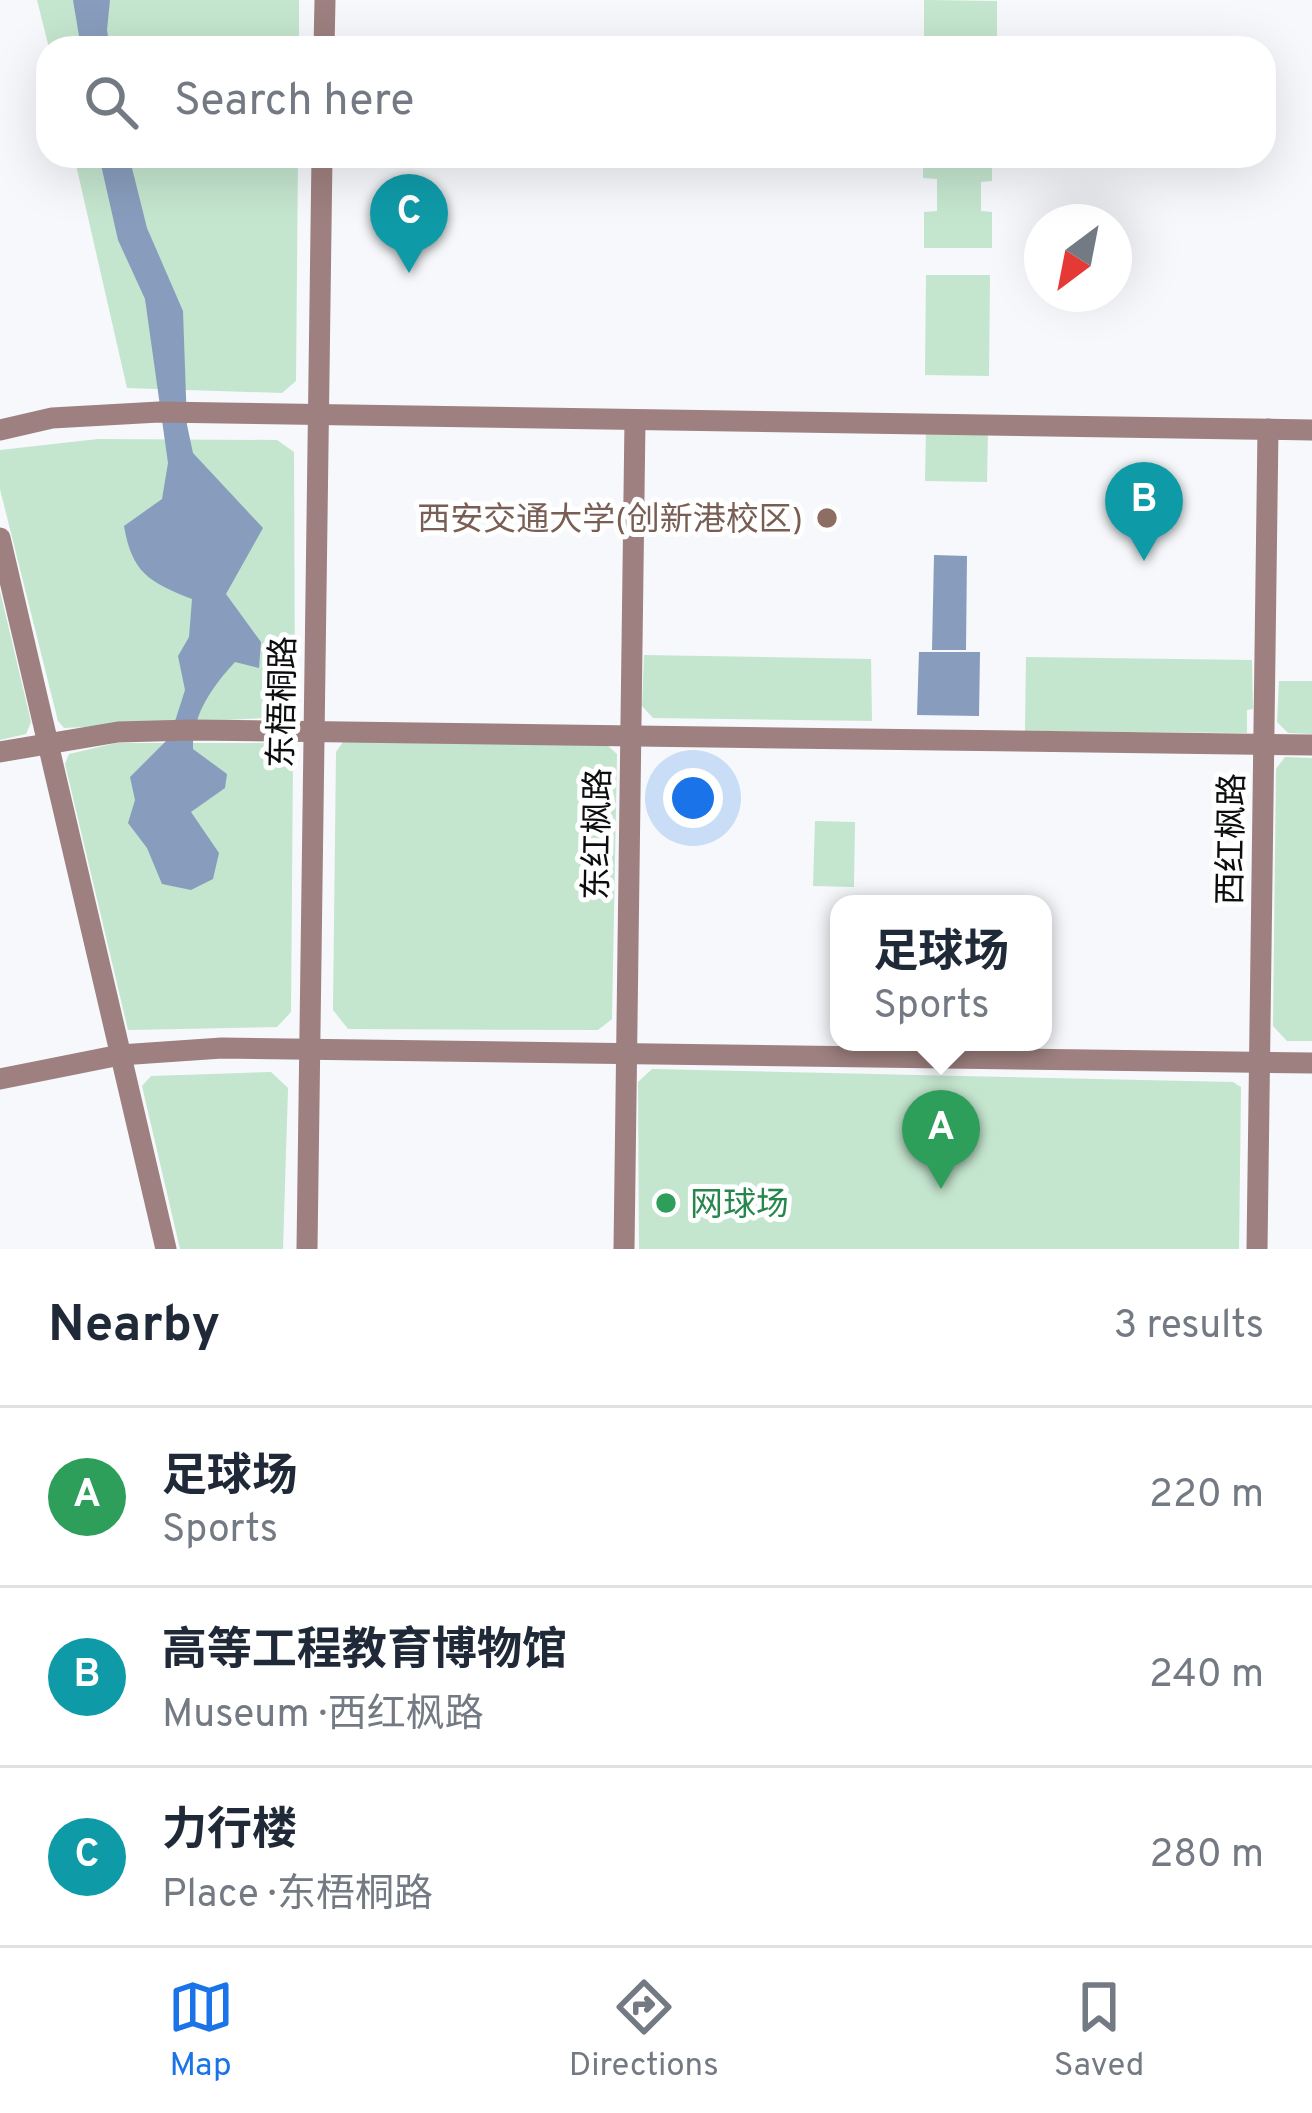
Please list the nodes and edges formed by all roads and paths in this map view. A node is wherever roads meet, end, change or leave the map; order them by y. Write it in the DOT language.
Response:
graph roads {
  1 [pos="325,0"];
  2 [pos="324,36"];
  3 [pos="322,168"];
  4 [pos="319,416"];
  5 [pos="635,420"];
  6 [pos="1268,429"];
  7 [pos="0,430"];
  8 [pos="1312,430"];
  9 [pos="0,538"];
  10 [pos="314,730"];
  11 [pos="630,736"];
  12 [pos="49,743"];
  13 [pos="1264,744"];
  14 [pos="1312,745"];
  15 [pos="0,752"];
  16 [pos="310,1048"];
  17 [pos="626,1054"];
  18 [pos="120,1055"];
  19 [pos="1260,1062"];
  20 [pos="1312,1063"];
  21 [pos="0,1079"];
  22 [pos="166,1249"];
  23 [pos="307,1249"];
  24 [pos="624,1249"];
  25 [pos="1257,1249"];
  1 -- 2 [label="street"];
  3 -- 4 [label="street, 东梧桐路"];
  4 -- 5 [label="street"];
  4 -- 7 [label="street"];
  4 -- 10 [label="street, 东梧桐路"];
  5 -- 6 [label="street"];
  5 -- 11 [label="street, 东红枫路"];
  6 -- 8 [label="street"];
  6 -- 13 [label="street, 西红枫路"];
  9 -- 12 [label="street"];
  10 -- 11 [label="street"];
  10 -- 12 [label="street"];
  10 -- 16 [label="street, 东梧桐路"];
  11 -- 13 [label="street"];
  11 -- 17 [label="street, 东红枫路"];
  12 -- 15 [label="street"];
  12 -- 18 [label="street"];
  13 -- 14 [label="street"];
  13 -- 19 [label="street, 西红枫路"];
  16 -- 17 [label="street"];
  16 -- 18 [label="street"];
  16 -- 23 [label="street, 东梧桐路"];
  17 -- 19 [label="street"];
  17 -- 24 [label="street, 东红枫路"];
  18 -- 21 [label="street"];
  18 -- 22 [label="street"];
  19 -- 20 [label="street"];
  19 -- 25 [label="street, 西红枫路"];
}
